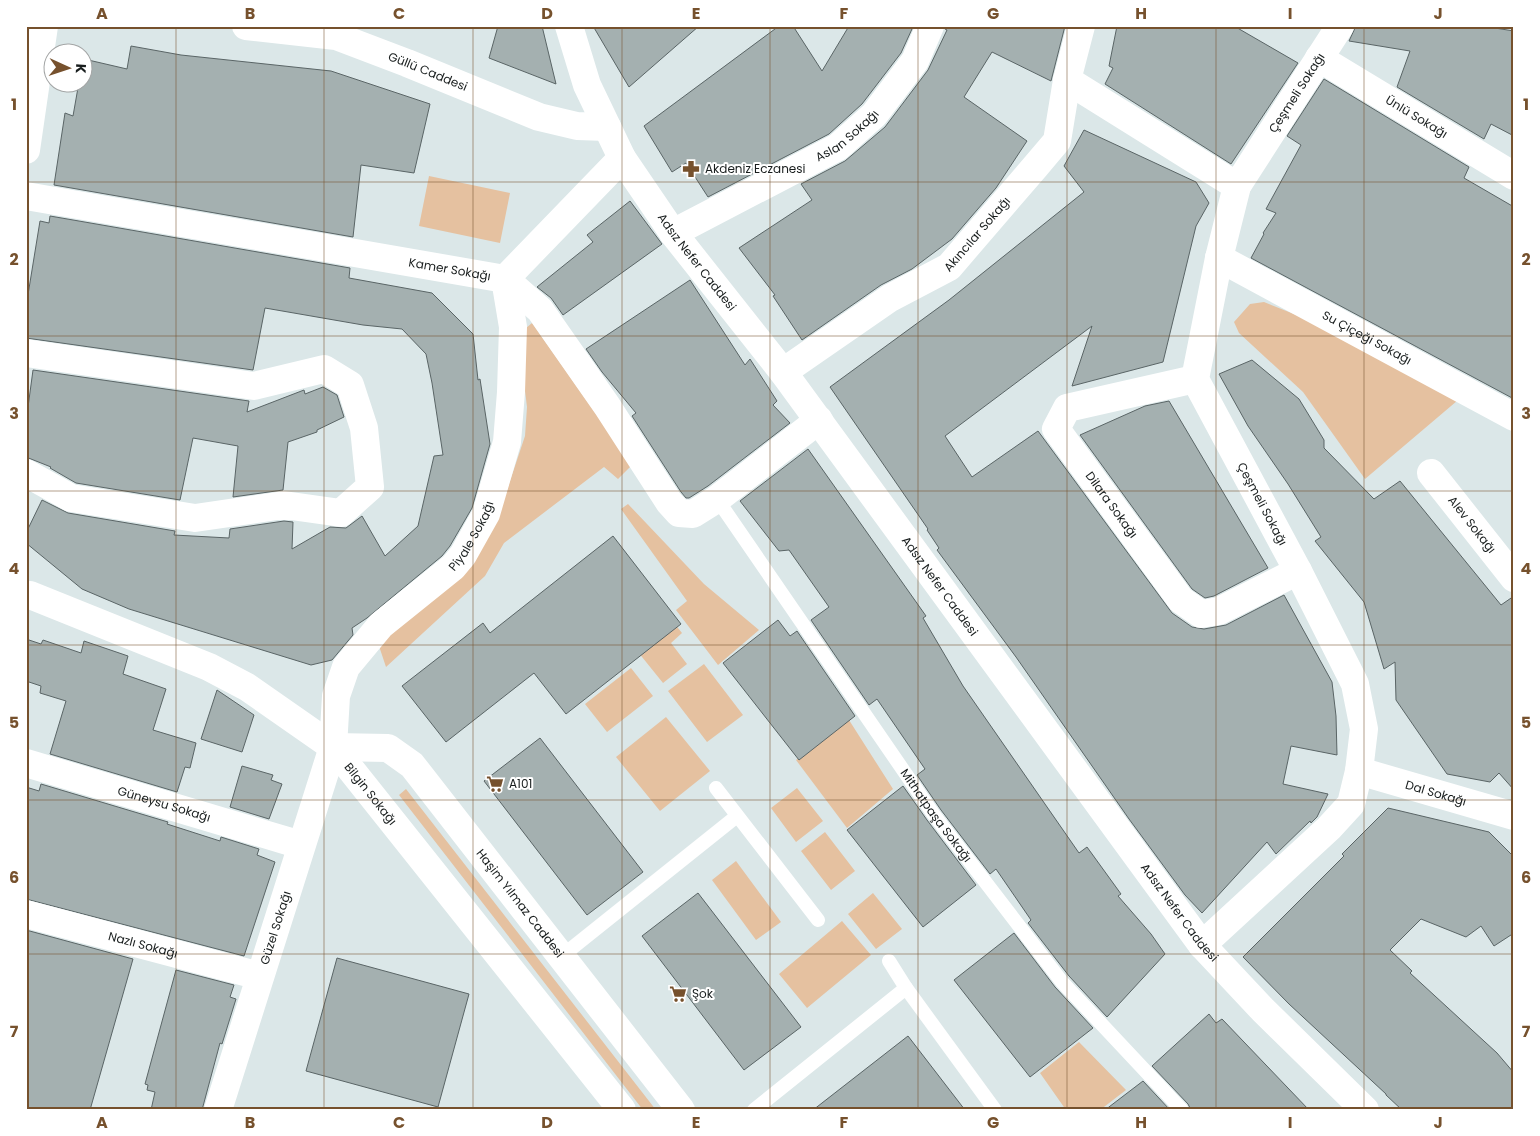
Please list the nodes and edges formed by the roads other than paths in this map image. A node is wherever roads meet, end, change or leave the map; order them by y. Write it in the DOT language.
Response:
graph roads {
  1 [pos="44,26"];
  2 [pos="246,26"];
  3 [pos="569,26"];
  4 [pos="930,26"];
  5 [pos="1081,26"];
  6 [pos="1340,26"];
  7 [pos="1319,58"];
  8 [pos="1068,80"];
  9 [pos="607,127"];
  10 [pos="26,150"];
  11 [pos="622,158"];
  12 [pos="1514,176"];
  13 [pos="1237,186"];
  14 [pos="26,196"];
  15 [pos="673,233"];
  16 [pos="1219,258"];
  17 [pos="505,278"];
  18 [pos="26,353"];
  19 [pos="783,372"];
  20 [pos="1195,379"];
  21 [pos="1514,416"];
  22 [pos="819,420"];
  23 [pos="26,473"];
  24 [pos="1430,473"];
  25 [pos="717,499"];
  26 [pos="1298,571"];
  27 [pos="1514,578"];
  28 [pos="28,594"];
  29 [pos="333,747"];
  30 [pos="26,763"];
  31 [pos="1359,771"];
  32 [pos="716,788"];
  33 [pos="736,816"];
  34 [pos="1514,816"];
  35 [pos="301,845"];
  36 [pos="26,914"];
  37 [pos="818,920"];
  38 [pos="1202,945"];
  39 [pos="562,956"];
  40 [pos="889,961"];
  41 [pos="260,976"];
  42 [pos="906,988"];
  43 [pos="218,1110"];
  44 [pos="622,1110"];
  45 [pos="681,1110"];
  46 [pos="754,1110"];
  47 [pos="995,1110"];
  48 [pos="1182,1110"];
  49 [pos="1365,1110"];
  1 -- 10 [label="street"];
  2 -- 9 [label="street, Güllü Caddesi"];
  3 -- 9 [label="street, Adsız Nefer Caddesi"];
  4 -- 15 [label="street, Aslan Sokağı"];
  5 -- 8 [label="street, Akıncılar Sokağı"];
  6 -- 7 [label="street, Çeşmeli Sokağı"];
  7 -- 12 [label="street, Ünlü Sokağı"];
  7 -- 13 [label="street, Çeşmeli Sokağı"];
  8 -- 13 [label="street"];
  8 -- 19 [label="street, Akıncılar Sokağı"];
  9 -- 11 [label="street, Adsız Nefer Caddesi"];
  11 -- 15 [label="street, Adsız Nefer Caddesi"];
  11 -- 17 [label="street"];
  13 -- 16 [label="street, Çeşmeli Sokağı"];
  14 -- 17 [label="street, Kamer Sokağı"];
  15 -- 19 [label="street, Adsız Nefer Caddesi"];
  16 -- 20 [label="street, Çeşmeli Sokağı"];
  16 -- 21 [label="street, Su Çiçeği Sokağı"];
  17 -- 25 [label="street, Kamer Sokağı"];
  17 -- 29 [label="street, Piyale Sokağı"];
  18 -- 23 [label="street"];
  19 -- 22 [label="street, Adsız Nefer Caddesi"];
  20 -- 26 [label="street, Çeşmeli Sokağı"];
  20 -- 26 [label="street, Dilara Sokağı"];
  22 -- 25 [label="street, Kamer Sokağı"];
  22 -- 38 [label="street, Adsız Nefer Caddesi"];
  24 -- 27 [label="street, Alev Sokağı"];
  25 -- 48 [label="lane, Mithatpaşa Sokağı"];
  26 -- 31 [label="street, Çeşmeli Sokağı"];
  28 -- 29 [label="street, Bilgin Sokağı"];
  29 -- 35 [label="street, Güzel Sokağı"];
  29 -- 39 [label="street, Haşim Yılmaz Caddesi"];
  29 -- 44 [label="street, Bilgin Sokağı"];
  30 -- 35 [label="street, Güneysu Sokağı"];
  31 -- 34 [label="street, Dal Sokağı"];
  31 -- 38 [label="street, Çeşmeli Sokağı"];
  32 -- 33 [label="lane"];
  33 -- 37 [label="lane"];
  33 -- 39 [label="lane"];
  35 -- 41 [label="street, Güzel Sokağı"];
  36 -- 41 [label="street, Nazlı Sokağı"];
  38 -- 49 [label="street, Adsız Nefer Caddesi"];
  39 -- 45 [label="street, Haşim Yılmaz Caddesi"];
  40 -- 42 [label="lane"];
  41 -- 43 [label="street, Güzel Sokağı"];
  42 -- 46 [label="lane"];
  42 -- 47 [label="lane"];
}
